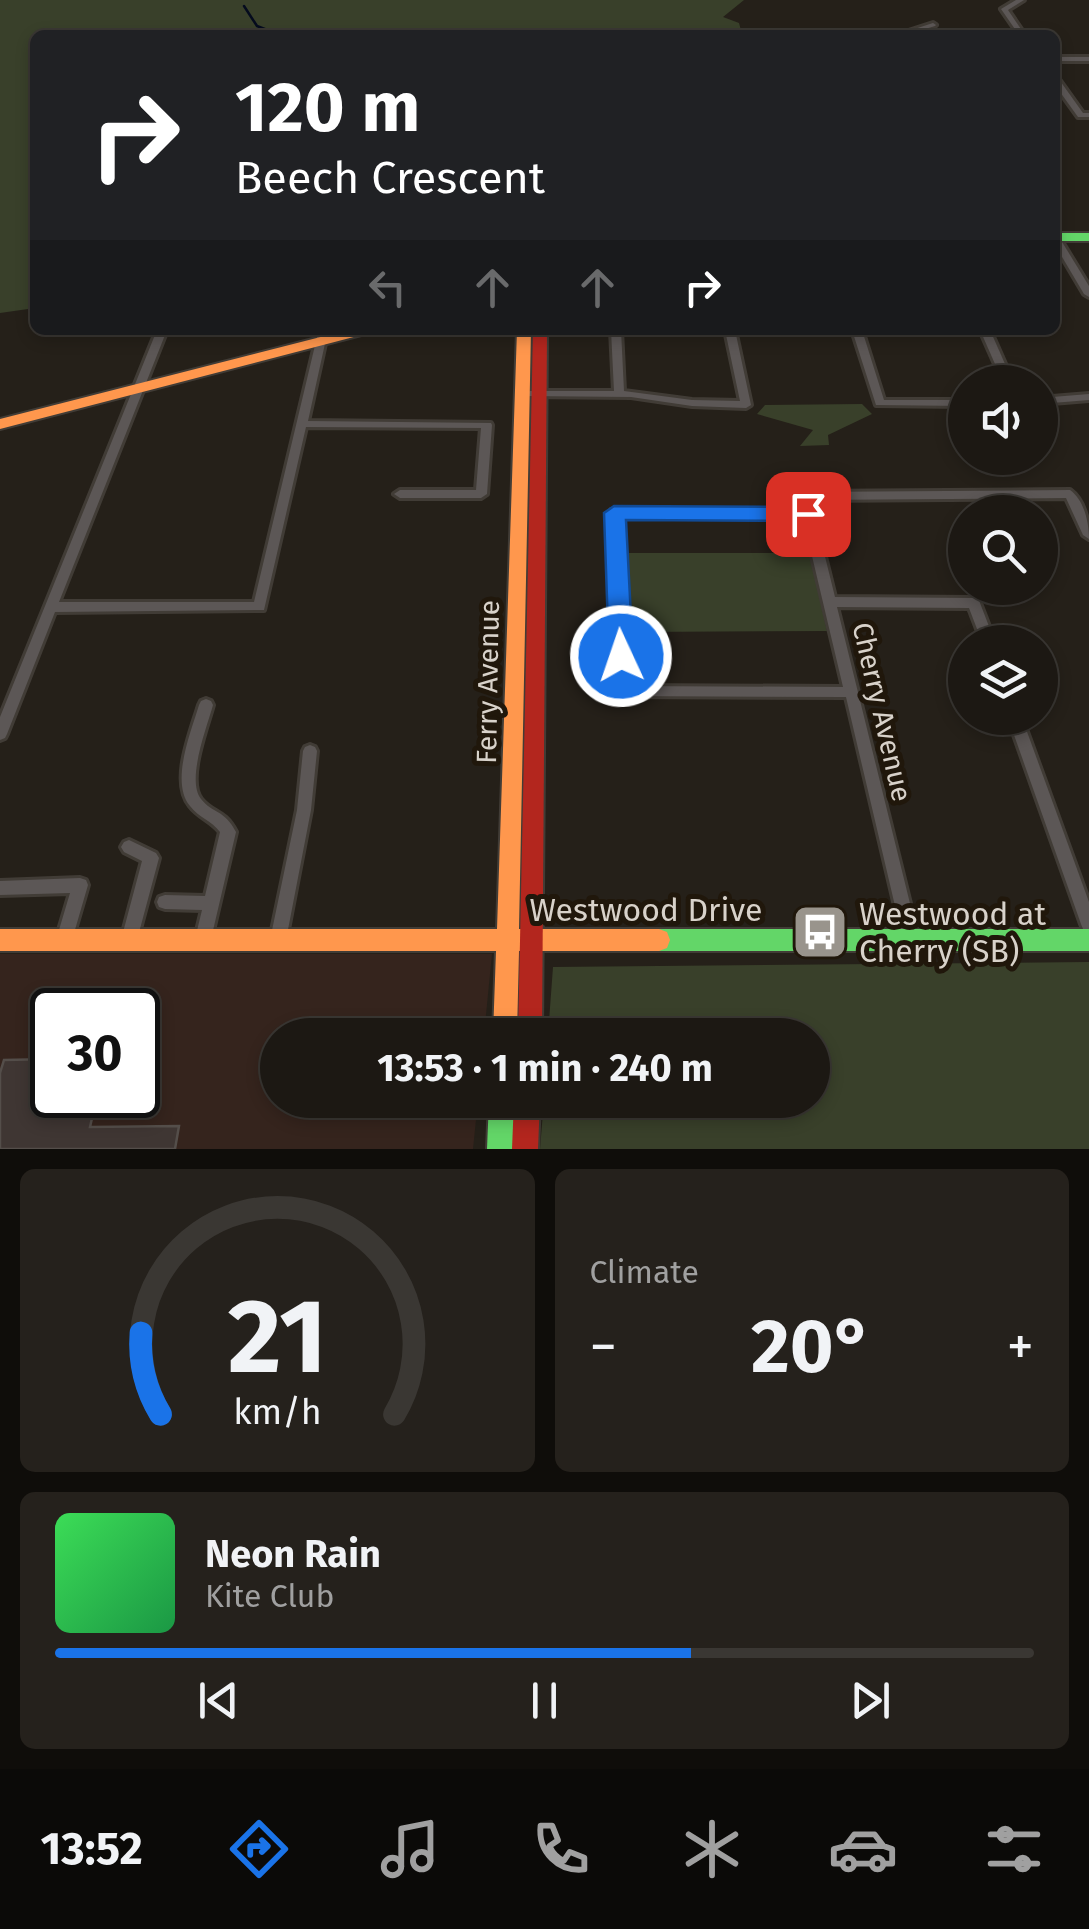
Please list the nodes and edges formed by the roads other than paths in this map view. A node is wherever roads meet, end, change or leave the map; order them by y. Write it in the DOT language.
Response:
graph roads {
  1 [pos="1021,0"];
  2 [pos="933,25"];
  3 [pos="921,30"];
  4 [pos="1019,30"];
  5 [pos="1060,59"];
  6 [pos="1089,59"];
  7 [pos="1060,87"];
  8 [pos="1089,115"];
  9 [pos="1060,228"];
  10 [pos="1089,228"];
  11 [pos="1089,236"];
  12 [pos="1060,237"];
  13 [pos="1060,245"];
  14 [pos="1089,294"];
  15 [pos="160,335"];
  16 [pos="315,335"];
  17 [pos="319,335"];
  18 [pos="524,335"];
  19 [pos="539,335"];
  20 [pos="616,335"];
  21 [pos="731,335"];
  22 [pos="859,335"];
  23 [pos="987,335"];
  24 [pos="1000,365"];
  25 [pos="142,381"];
  26 [pos="530,394"];
  27 [pos="619,394"];
  28 [pos="1089,397"];
  29 [pos="1058,400"];
  30 [pos="948,403"];
  31 [pos="0,413"];
  32 [pos="0,424"];
  33 [pos="301,424"];
  34 [pos="400,494"];
  35 [pos="808,514"];
  36 [pos="1089,535"];
  37 [pos="830,602"];
  38 [pos="51,607"];
  39 [pos="982,625"];
  40 [pos="851,692"];
  41 [pos="206,705"];
  42 [pos="0,734"];
  43 [pos="1021,735"];
  44 [pos="310,751"];
  45 [pos="129,847"];
  46 [pos="0,888"];
  47 [pos="165,902"];
  48 [pos="212,904"];
  49 [pos="1089,924"];
  50 [pos="203,939"];
  51 [pos="0,940"];
  52 [pos="64,940"];
  53 [pos="128,940"];
  54 [pos="278,940"];
  55 [pos="509,940"];
  56 [pos="533,940"];
  57 [pos="911,940"];
  58 [pos="1089,940"];
  59 [pos="506,1018"];
  60 [pos="531,1018"];
  61 [pos="501,1118"];
  62 [pos="526,1118"];
  63 [pos="500,1149"];
  64 [pos="525,1149"];
  1 -- 4 [label="street"];
  2 -- 3 [label="street"];
  5 -- 6 [label="street"];
  7 -- 8 [label="street"];
  9 -- 10 [label="main road"];
  11 -- 12 [label="main road"];
  13 -- 14 [label="street"];
  15 -- 25 [label="street"];
  16 -- 25 [label="main road"];
  17 -- 33 [label="street"];
  18 -- 26 [label="main road, Ferry Avenue"];
  19 -- 26 [label="main road, Ferry Avenue"];
  20 -- 27 [label="street"];
  21 -- 27 [label="street"];
  22 -- 30 [label="street"];
  23 -- 24 [label="street"];
  25 -- 31 [label="main road"];
  25 -- 32 [label="main road"];
  25 -- 38 [label="street"];
  26 -- 27 [label="street"];
  26 -- 55 [label="main road, Ferry Avenue"];
  26 -- 56 [label="main road, Ferry Avenue"];
  28 -- 29 [label="street"];
  33 -- 34 [label="street"];
  33 -- 38 [label="street"];
  35 -- 36 [label="street, Cherry Avenue"];
  35 -- 37 [label="street, Cherry Avenue"];
  35 -- 40 [label="street"];
  37 -- 39 [label="street"];
  37 -- 40 [label="street, Cherry Avenue"];
  38 -- 42 [label="street"];
  40 -- 57 [label="street, Cherry Avenue"];
  41 -- 48 [label="street"];
  43 -- 49 [label="street"];
  44 -- 54 [label="street"];
  45 -- 53 [label="street"];
  46 -- 52 [label="street"];
  47 -- 48 [label="street"];
  48 -- 50 [label="street"];
  50 -- 53 [label="main road, Westwood Drive"];
  50 -- 54 [label="main road, Westwood Drive"];
  51 -- 52 [label="main road, Westwood Drive"];
  52 -- 53 [label="main road, Westwood Drive"];
  54 -- 55 [label="main road, Westwood Drive"];
  55 -- 56 [label="main road, Westwood Drive"];
  55 -- 59 [label="main road, Ferry Avenue"];
  56 -- 57 [label="main road, Westwood Drive"];
  56 -- 60 [label="main road, Ferry Avenue"];
  57 -- 58 [label="main road, Westwood Drive"];
  61 -- 63 [label="main road"];
  62 -- 64 [label="main road"];
}
